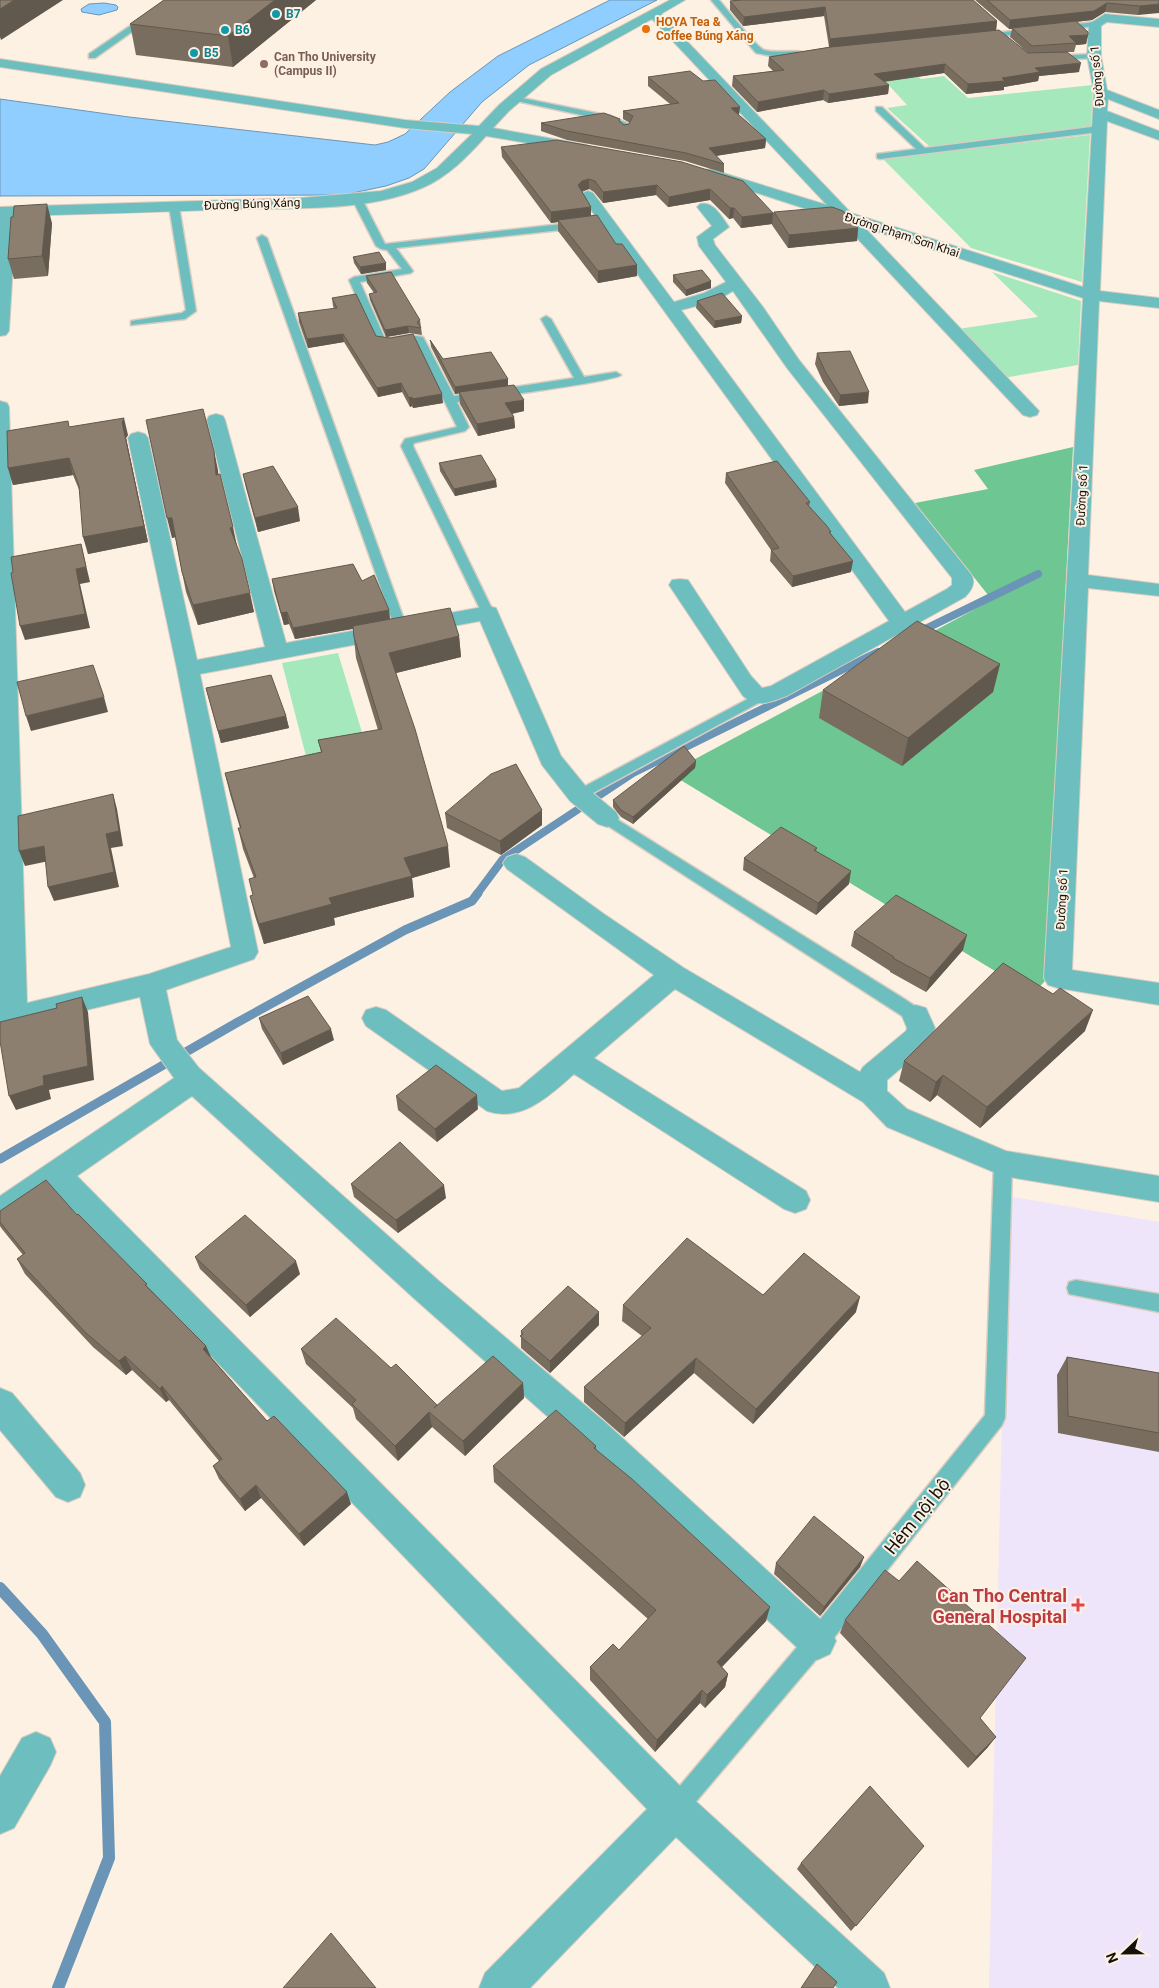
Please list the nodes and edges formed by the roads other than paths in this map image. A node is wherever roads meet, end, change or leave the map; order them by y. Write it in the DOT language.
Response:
graph roads {
  1 [pos="173,0"];
  2 [pos="679,0"];
  3 [pos="718,3"];
  4 [pos="730,6"];
  5 [pos="653,13"];
  6 [pos="1100,21"];
  7 [pos="1159,23"];
  8 [pos="1046,29"];
  9 [pos="1036,30"];
  10 [pos="969,37"];
  11 [pos="815,53"];
  12 [pos="92,56"];
  13 [pos="1094,56"];
  14 [pos="1046,58"];
  15 [pos="0,63"];
  16 [pos="1101,92"];
  17 [pos="515,98"];
  18 [pos="879,109"];
  19 [pos="1100,113"];
  20 [pos="1159,115"];
  21 [pos="625,129"];
  22 [pos="1099,129"];
  23 [pos="476,131"];
  24 [pos="1159,136"];
  25 [pos="596,151"];
  26 [pos="923,151"];
  27 [pos="880,156"];
  28 [pos="694,169"];
  29 [pos="588,196"];
  30 [pos="357,199"];
  31 [pos="174,206"];
  32 [pos="705,207"];
  33 [pos="4,212"];
  34 [pos="846,217"];
  35 [pos="597,223"];
  36 [pos="262,238"];
  37 [pos="390,247"];
  38 [pos="736,283"];
  39 [pos="1091,296"];
  40 [pos="1159,303"];
  41 [pos="670,308"];
  42 [pos="546,319"];
  43 [pos="135,323"];
  44 [pos="0,331"];
  45 [pos="616,375"];
  46 [pos="581,380"];
  47 [pos="450,400"];
  48 [pos="0,407"];
  49 [pos="1030,411"];
  50 [pos="216,420"];
  51 [pos="138,438"];
  52 [pos="1078,580"];
  53 [pos="680,585"];
  54 [pos="1159,590"];
  55 [pos="488,613"];
  56 [pos="902,623"];
  57 [pos="401,628"];
  58 [pos="277,652"];
  59 [pos="188,669"];
  60 [pos="759,697"];
  61 [pos="579,795"];
  62 [pos="607,818"];
  63 [pos="516,863"];
  64 [pos="673,974"];
  65 [pos="151,984"];
  66 [pos="1159,994"];
  67 [pos="916,1016"];
  68 [pos="6,1018"];
  69 [pos="376,1018"];
  70 [pos="573,1059"];
  71 [pos="184,1070"];
  72 [pos="873,1094"];
  73 [pos="1003,1163"];
  74 [pos="56,1175"];
  75 [pos="1159,1189"];
  76 [pos="795,1200"];
  77 [pos="0,1213"];
  78 [pos="1076,1288"];
  79 [pos="1159,1303"];
  80 [pos="0,1404"];
  81 [pos="68,1485"];
  82 [pos="817,1641"];
  83 [pos="36,1752"];
  84 [pos="675,1809"];
  85 [pos="0,1814"];
  86 [pos="500,1988"];
  87 [pos="869,1988"];
  1 -- 12 [label="lane"];
  2 -- 5 [label="street, Đường Búng Xáng"];
  3 -- 4 [label="lane"];
  3 -- 11 [label="lane"];
  5 -- 17 [label="street, Đường Búng Xáng"];
  5 -- 34 [label="street"];
  6 -- 7 [label="street"];
  6 -- 8 [label="lane"];
  6 -- 13 [label="street, Đường số 1"];
  9 -- 10 [label="lane"];
  13 -- 14 [label="lane"];
  13 -- 16 [label="street, Đường số 1"];
  15 -- 23 [label="street"];
  16 -- 19 [label="street, Đường số 1"];
  16 -- 20 [label="street"];
  17 -- 21 [label="lane"];
  17 -- 23 [label="street, Đường Búng Xáng"];
  18 -- 26 [label="lane"];
  19 -- 22 [label="street, Đường số 1"];
  19 -- 24 [label="street"];
  22 -- 26 [label="lane"];
  22 -- 39 [label="street, Đường số 1"];
  23 -- 25 [label="street"];
  23 -- 30 [label="street, Đường Búng Xáng"];
  26 -- 27 [label="lane"];
  28 -- 34 [label="street, Đường Phạm Sơn Khai"];
  29 -- 35 [label="street"];
  30 -- 31 [label="street, Đường Búng Xáng"];
  30 -- 37 [label="lane"];
  31 -- 33 [label="street, Đường Búng Xáng"];
  31 -- 43 [label="lane"];
  32 -- 38 [label="street"];
  33 -- 44 [label="street"];
  34 -- 39 [label="street, Đường Phạm Sơn Khai"];
  34 -- 49 [label="street"];
  35 -- 37 [label="lane"];
  35 -- 41 [label="street"];
  36 -- 57 [label="lane"];
  37 -- 47 [label="lane"];
  38 -- 41 [label="street"];
  38 -- 56 [label="street"];
  39 -- 40 [label="street, Đường Phạm Sơn Khai"];
  39 -- 52 [label="street, Đường số 1"];
  41 -- 56 [label="street"];
  42 -- 46 [label="lane"];
  45 -- 46 [label="lane"];
  46 -- 47 [label="lane"];
  47 -- 55 [label="lane"];
  48 -- 68 [label="street"];
  50 -- 58 [label="street"];
  51 -- 59 [label="street"];
  52 -- 54 [label="street"];
  52 -- 66 [label="street, Đường số 1"];
  53 -- 60 [label="street"];
  55 -- 57 [label="street"];
  55 -- 61 [label="street"];
  56 -- 60 [label="street"];
  57 -- 58 [label="street"];
  58 -- 59 [label="street"];
  59 -- 65 [label="street"];
  60 -- 61 [label="lane"];
  61 -- 62 [label="street"];
  62 -- 67 [label="lane"];
  63 -- 64 [label="street"];
  64 -- 70 [label="street"];
  64 -- 72 [label="street"];
  65 -- 68 [label="street"];
  65 -- 71 [label="street"];
  67 -- 72 [label="street"];
  69 -- 70 [label="street"];
  70 -- 76 [label="street"];
  71 -- 74 [label="street"];
  71 -- 82 [label="street"];
  72 -- 73 [label="street"];
  73 -- 75 [label="street"];
  73 -- 82 [label="lane, Hẻm nội bộ"];
  74 -- 77 [label="street"];
  74 -- 84 [label="street"];
  78 -- 79 [label="lane"];
  80 -- 81 [label="street"];
  82 -- 84 [label="lane, Hẻm nội bộ"];
  83 -- 85 [label="street"];
  84 -- 86 [label="street"];
  84 -- 87 [label="street"];
}
